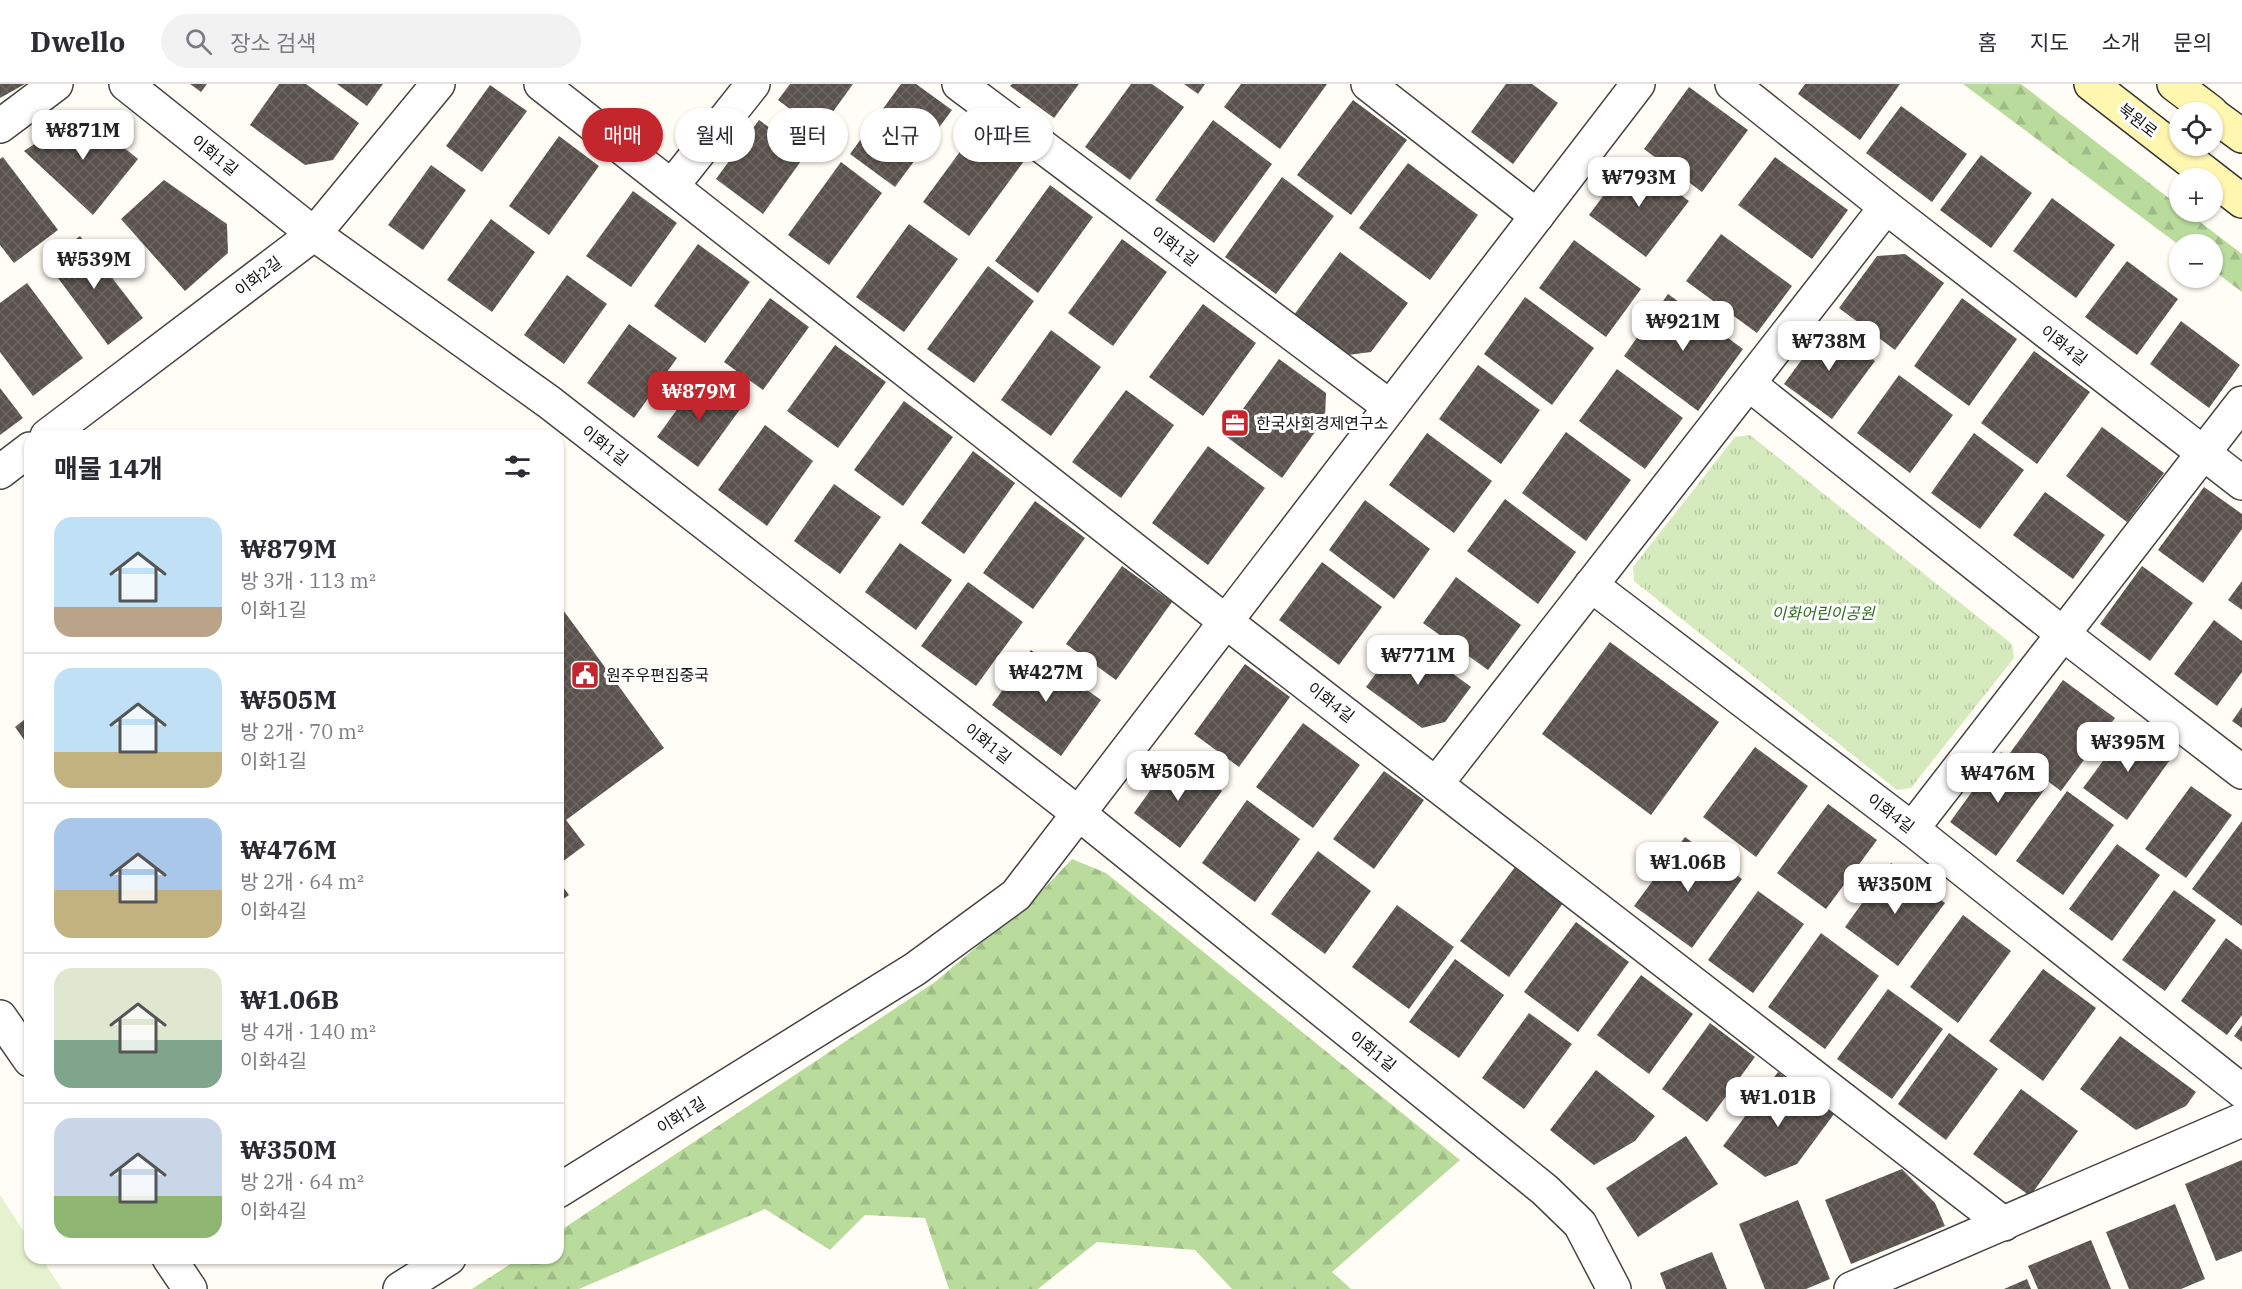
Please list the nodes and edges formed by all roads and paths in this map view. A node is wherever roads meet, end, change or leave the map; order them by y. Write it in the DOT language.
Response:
graph roads {
  1 [pos="56,84"];
  2 [pos="126,84"];
  3 [pos="438,84"];
  4 [pos="541,84"];
  5 [pos="753,84"];
  6 [pos="959,84"];
  7 [pos="1368,84"];
  8 [pos="1638,84"];
  9 [pos="1732,84"];
  10 [pos="2091,84"];
  11 [pos="2174,84"];
  12 [pos="2198,102"];
  13 [pos="2223,121"];
  14 [pos="0,126"];
  15 [pos="2242,136"];
  16 [pos="672,186"];
  17 [pos="2242,201"];
  18 [pos="1886,207"];
  19 [pos="1537,216"];
  20 [pos="314,234"];
  21 [pos="1749,384"];
  22 [pos="2242,403"];
  23 [pos="1390,407"];
  24 [pos="55,430"];
  25 [pos="24,454"];
  26 [pos="2203,454"];
  27 [pos="0,472"];
  28 [pos="2242,483"];
  29 [pos="1592,585"];
  30 [pos="1226,621"];
  31 [pos="2063,634"];
  32 [pos="2242,772"];
  33 [pos="1436,784"];
  34 [pos="1078,813"];
  35 [pos="1912,829"];
  36 [pos="0,1017"];
  37 [pos="24,1051"];
  38 [pos="2242,1091"];
  39 [pos="2242,1120"];
  40 [pos="564,1187"];
  41 [pos="2004,1224"];
  42 [pos="173,1264"];
  43 [pos="440,1264"];
  44 [pos="190,1289"];
  45 [pos="400,1289"];
  46 [pos="1614,1289"];
  47 [pos="1851,1289"];
  1 -- 14 [label="street"];
  2 -- 20 [label="street, 이화1길"];
  3 -- 20 [label="street, 이화2길"];
  4 -- 16 [label="street"];
  5 -- 16 [label="street"];
  6 -- 23 [label="street, 이화1길"];
  7 -- 19 [label="street"];
  8 -- 19 [label="street, 이화1길"];
  9 -- 18 [label="street, 이화4길"];
  10 -- 17 [label="street, 북원로"];
  11 -- 12 [label="street"];
  13 -- 15 [label="street"];
  16 -- 30 [label="street"];
  18 -- 21 [label="street"];
  18 -- 26 [label="street, 이화4길"];
  19 -- 23 [label="street, 이화1길"];
  20 -- 24 [label="street, 이화2길"];
  20 -- 34 [label="street, 이화1길"];
  21 -- 29 [label="street"];
  21 -- 31 [label="street"];
  22 -- 26 [label="street"];
  23 -- 30 [label="street, 이화1길"];
  25 -- 27 [label="street"];
  26 -- 28 [label="street, 이화4길"];
  26 -- 31 [label="street"];
  29 -- 33 [label="street"];
  29 -- 35 [label="street, 이화4길"];
  30 -- 33 [label="street, 이화4길"];
  30 -- 34 [label="street, 이화1길"];
  31 -- 32 [label="street"];
  31 -- 35 [label="street"];
  33 -- 41 [label="street, 이화4길"];
  34 -- 40 [label="street, 이화1길"];
  34 -- 46 [label="street, 이화1길"];
  35 -- 38 [label="street, 이화4길"];
  36 -- 37 [label="street"];
  39 -- 41 [label="street"];
  41 -- 47 [label="street"];
  42 -- 44 [label="street"];
  43 -- 45 [label="street"];
}
